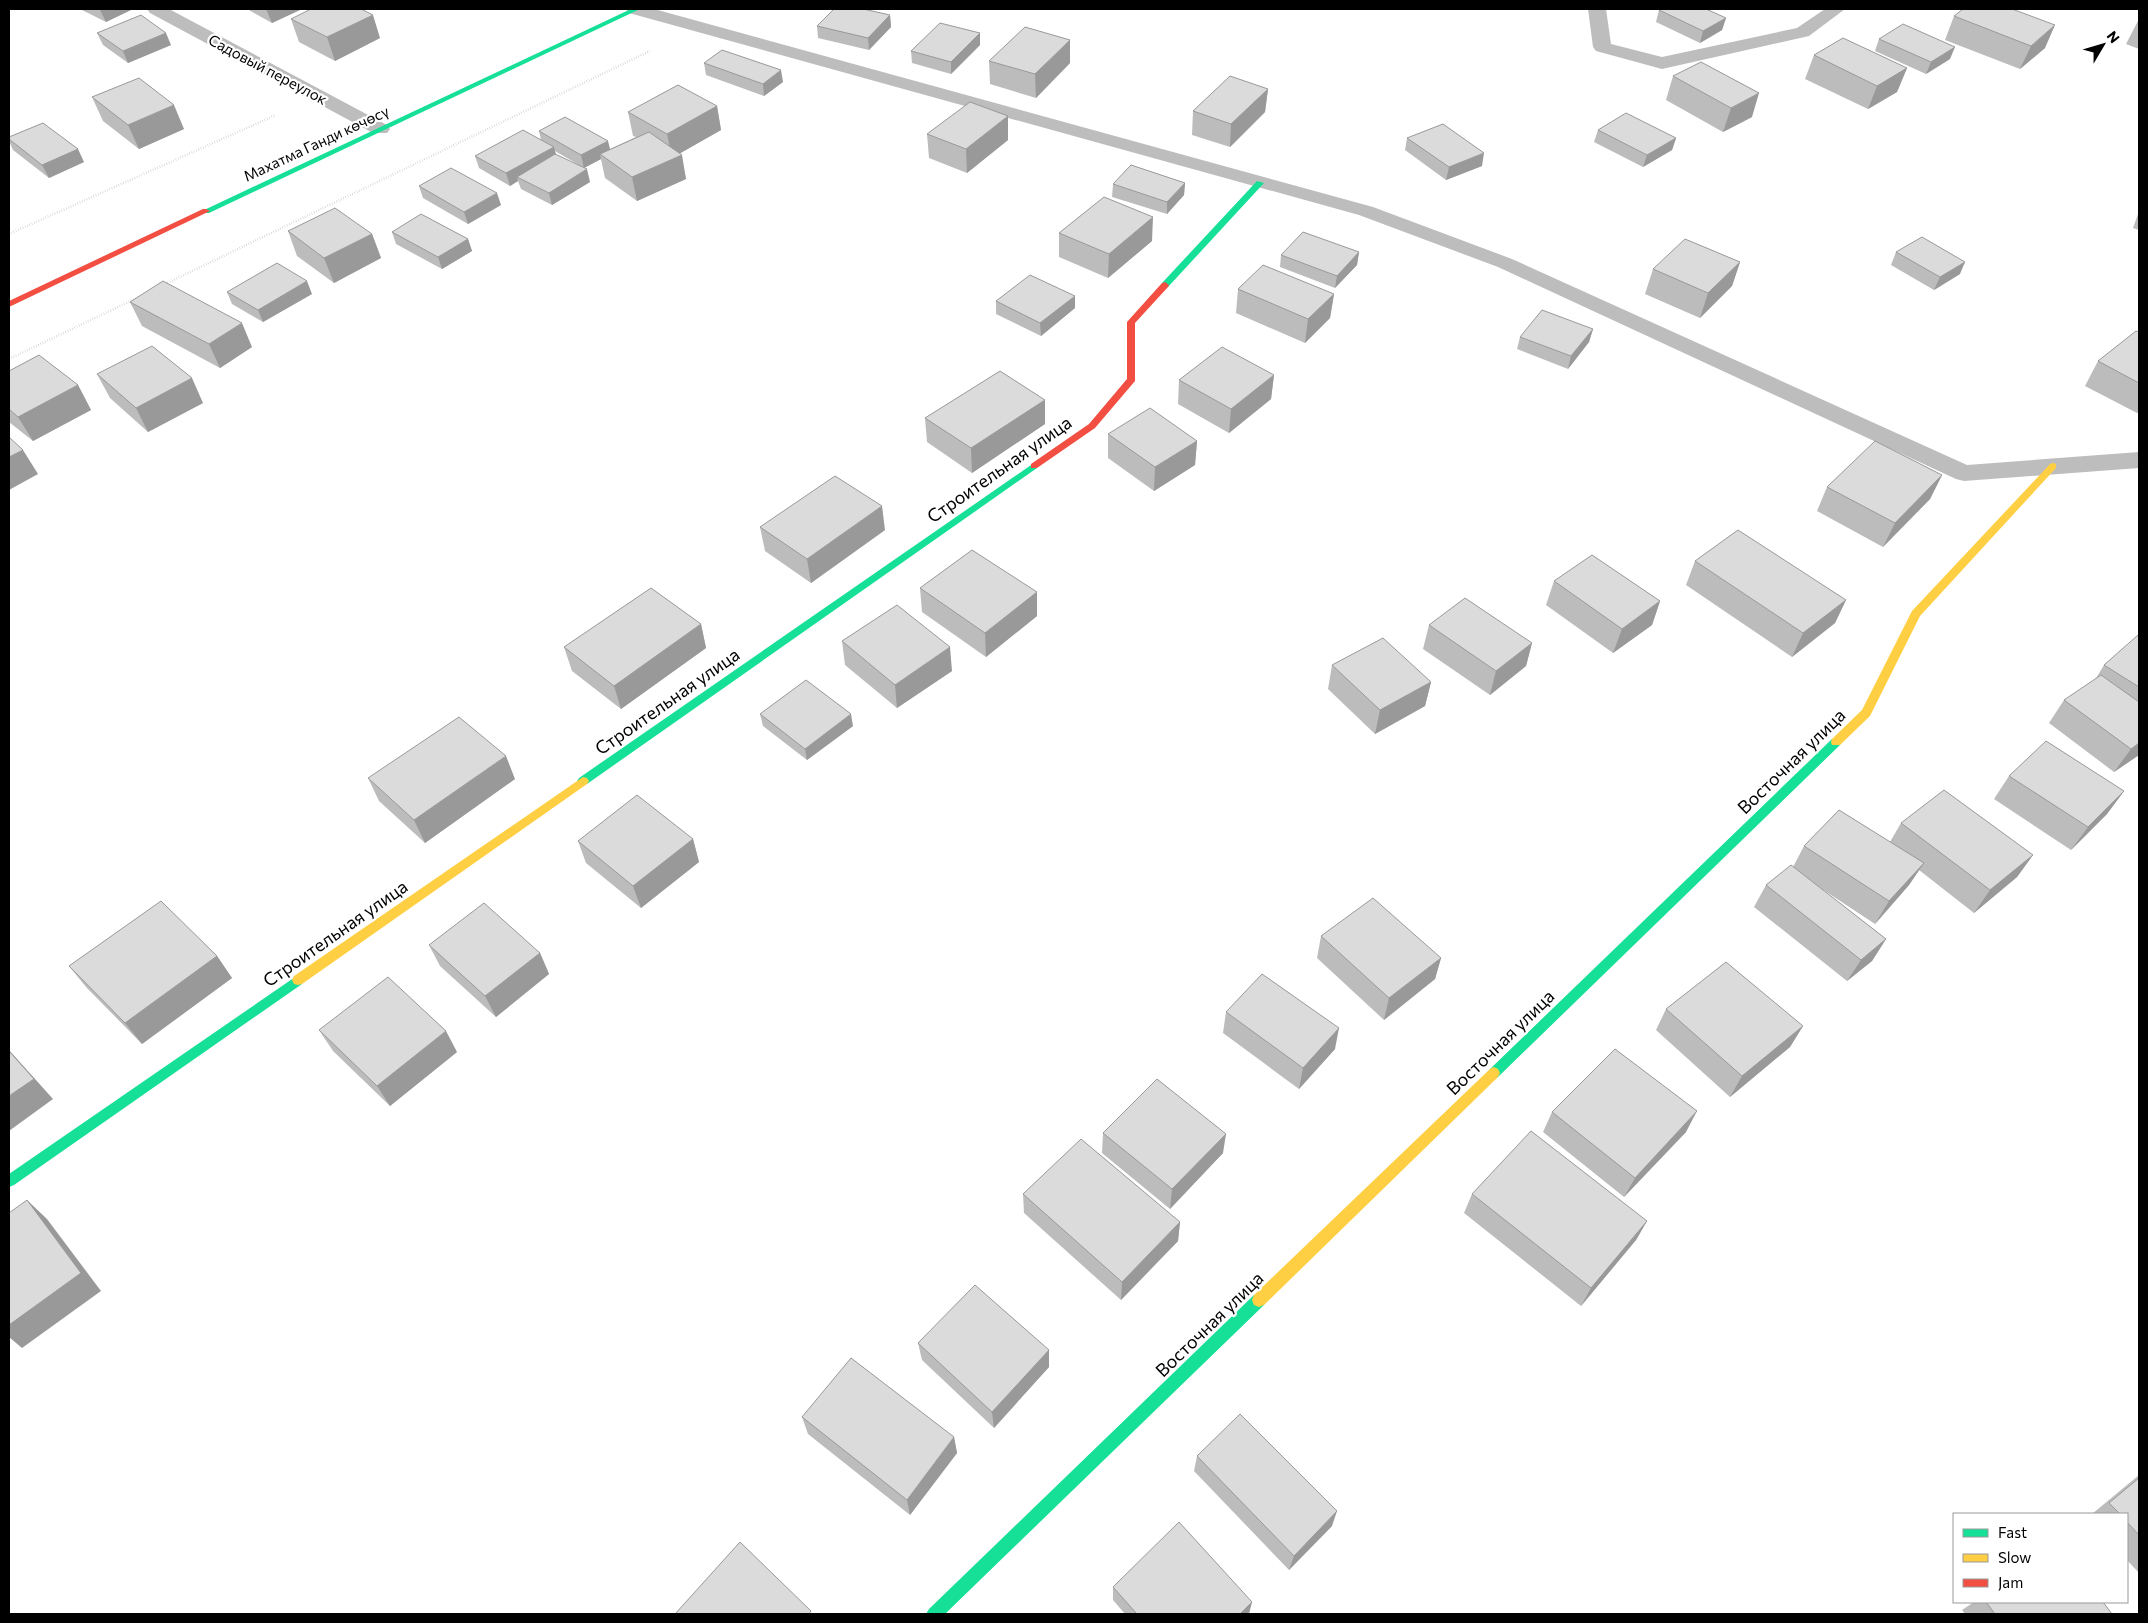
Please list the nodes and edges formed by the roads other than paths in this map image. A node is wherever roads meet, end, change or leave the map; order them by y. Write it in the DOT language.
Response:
graph roads {
  1 [pos="156,9"];
  2 [pos="635,9"];
  3 [pos="1597,9"];
  4 [pos="1836,9"];
  5 [pos="380,129"];
  6 [pos="1260,183"];
  7 [pos="9,304"];
  8 [pos="2139,460"];
  9 [pos="2053,466"];
  10 [pos="9,1181"];
  11 [pos="934,1614"];
  1 -- 5 [label="street, Садовый переулок"];
  2 -- 5 [label="street, Махатма Ганди көчөсү"];
  2 -- 6 [label="street"];
  3 -- 4 [label="street"];
  5 -- 7 [label="street, Махатма Ганди көчөсү"];
  6 -- 9 [label="street"];
  6 -- 10 [label="street, Строительная улица"];
  8 -- 9 [label="street"];
  9 -- 11 [label="street, Восточная улица"];
}
